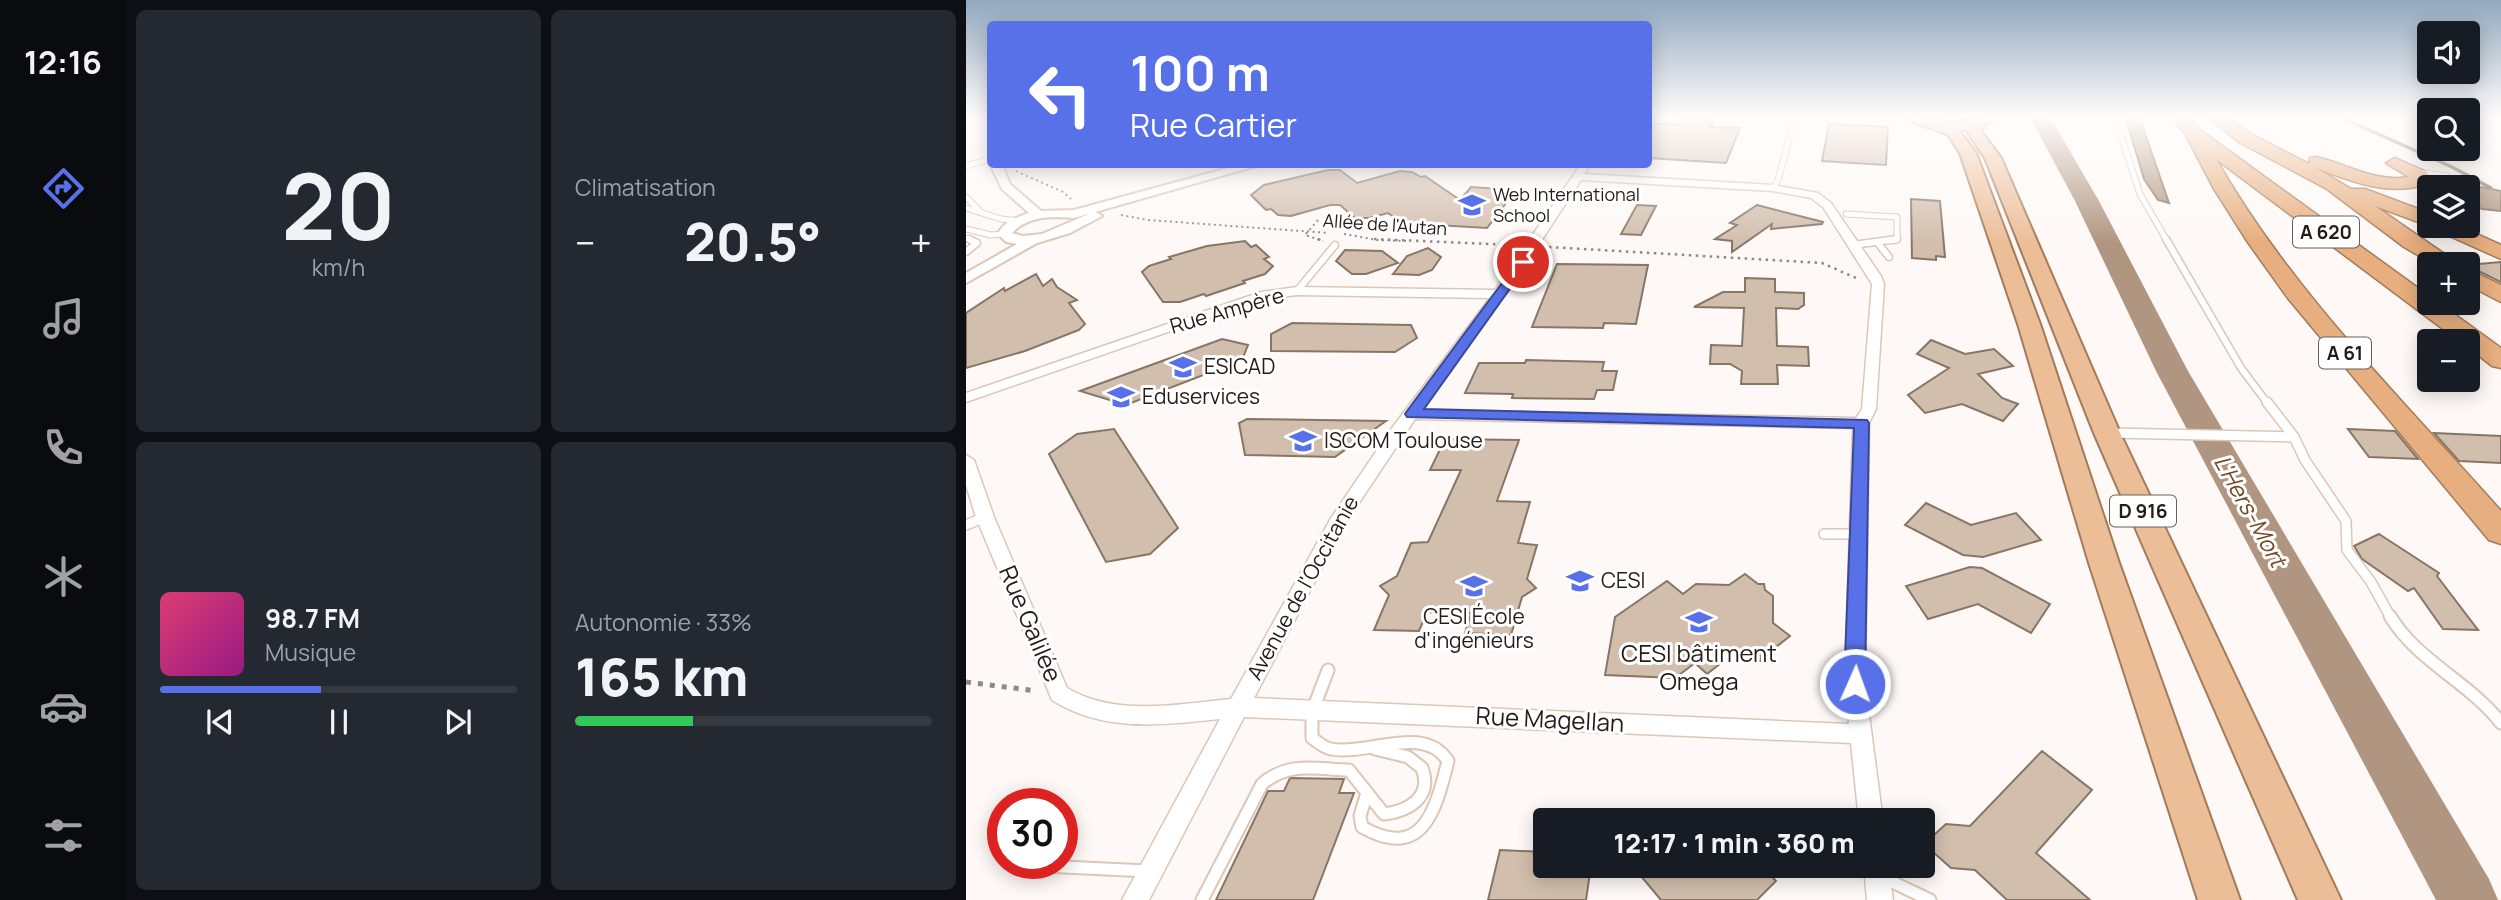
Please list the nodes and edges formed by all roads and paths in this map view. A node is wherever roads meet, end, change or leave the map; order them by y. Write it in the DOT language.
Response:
graph roads {
  1 [pos="1784,159"];
  2 [pos="1970,159"];
  3 [pos="1993,159"];
  4 [pos="2129,159"];
  5 [pos="2206,159"];
  6 [pos="2232,159"];
  7 [pos="2285,159"];
  8 [pos="2306,159"];
  9 [pos="987,160"];
  10 [pos="2395,163"];
  11 [pos="966,166"];
  12 [pos="997,168"];
  13 [pos="1014,168"];
  14 [pos="1244,168"];
  15 [pos="2415,172"];
  16 [pos="2444,175"];
  17 [pos="1578,176"];
  18 [pos="2334,185"];
  19 [pos="1178,187"];
  20 [pos="1773,188"];
  21 [pos="966,197"];
  22 [pos="966,208"];
  23 [pos="979,210"];
  24 [pos="1112,210"];
  25 [pos="1074,213"];
  26 [pos="1846,214"];
  27 [pos="1039,215"];
  28 [pos="2417,216"];
  29 [pos="1318,220"];
  30 [pos="1020,221"];
  31 [pos="968,231"];
  32 [pos="1305,231"];
  33 [pos="1331,233"];
  34 [pos="1344,234"];
  35 [pos="1008,236"];
  36 [pos="966,238"];
  37 [pos="2469,238"];
  38 [pos="1038,239"];
  39 [pos="1877,242"];
  40 [pos="1335,245"];
  41 [pos="1853,245"];
  42 [pos="1535,247"];
  43 [pos="966,252"];
  44 [pos="2427,252"];
  45 [pos="2501,253"];
  46 [pos="1889,257"];
  47 [pos="966,262"];
  48 [pos="1875,276"];
  49 [pos="966,279"];
  50 [pos="2480,283"];
  51 [pos="1297,291"];
  52 [pos="1499,294"];
  53 [pos="2501,295"];
  54 [pos="2501,360"];
  55 [pos="966,398"];
  56 [pos="1413,414"];
  57 [pos="1861,423"];
  58 [pos="2107,433"];
  59 [pos="2294,437"];
  60 [pos="966,460"];
  61 [pos="985,517"];
  62 [pos="966,525"];
  63 [pos="2501,533"];
  64 [pos="1824,534"];
  65 [pos="1859,534"];
  66 [pos="1328,670"];
  67 [pos="966,682"];
  68 [pos="1059,694"];
  69 [pos="1239,708"];
  70 [pos="1312,710"];
  71 [pos="2501,723"];
  72 [pos="1860,734"];
  73 [pos="1375,749"];
  74 [pos="1366,796"];
  75 [pos="1869,808"];
  76 [pos="1078,868"];
  77 [pos="1150,871"];
  78 [pos="1878,878"];
  79 [pos="1891,878"];
  80 [pos="1135,900"];
  81 [pos="1202,900"];
  82 [pos="1880,900"];
  83 [pos="1930,900"];
  84 [pos="2219,900"];
  85 [pos="2320,900"];
  1 -- 20 [label="lane"];
  2 -- 84 [label="highway, D 916"];
  3 -- 58 [label="highway, D 916"];
  4 -- 59 [label="lane"];
  5 -- 63 [label="highway, A 61"];
  6 -- 54 [label="highway, A 620"];
  7 -- 18 [label="highway"];
  8 -- 15 [label="highway"];
  9 -- 11 [label="lane"];
  10 -- 15 [label="highway"];
  12 -- 27 [label="street"];
  13 -- 25 [label="path"];
  14 -- 19 [label="street"];
  15 -- 16 [label="lane"];
  17 -- 20 [label="street"];
  17 -- 42 [label="street, Avenue de l'Occitanie"];
  18 -- 28 [label="highway, A 620"];
  18 -- 44 [label="highway"];
  19 -- 24 [label="street"];
  19 -- 25 [label="street"];
  20 -- 41 [label="street"];
  21 -- 23 [label="lane"];
  22 -- 23 [label="lane"];
  23 -- 30 [label="lane"];
  24 -- 25 [label="street"];
  24 -- 32 [label="path, Allée de l'Autan"];
  25 -- 27 [label="street"];
  25 -- 38 [label="street"];
  26 -- 39 [label="lane"];
  27 -- 30 [label="street"];
  29 -- 32 [label="path"];
  30 -- 35 [label="street"];
  31 -- 35 [label="lane"];
  32 -- 33 [label="path, Allée de l'Autan"];
  32 -- 40 [label="path"];
  34 -- 42 [label="path, Allée de l'Autan"];
  35 -- 38 [label="street"];
  35 -- 47 [label="street"];
  36 -- 43 [label="lane"];
  37 -- 45 [label="highway"];
  38 -- 49 [label="street"];
  39 -- 41 [label="lane"];
  39 -- 46 [label="lane"];
  40 -- 51 [label="lane"];
  41 -- 48 [label="street"];
  42 -- 48 [label="path, Allée de l'Autan"];
  42 -- 52 [label="street, Avenue de l'Occitanie"];
  48 -- 57 [label="street"];
  50 -- 53 [label="highway"];
  51 -- 52 [label="street, Rue Ampère"];
  51 -- 55 [label="street, Rue Ampère"];
  52 -- 56 [label="street, Avenue de l'Occitanie"];
  56 -- 57 [label="street"];
  56 -- 69 [label="street, Avenue de l'Occitanie"];
  57 -- 65 [label="street"];
  58 -- 59 [label="lane"];
  58 -- 85 [label="highway, D 916"];
  59 -- 71 [label="lane"];
  60 -- 61 [label="street, Rue Galilée"];
  61 -- 62 [label="lane"];
  61 -- 68 [label="street, Rue Galilée"];
  64 -- 65 [label="lane"];
  65 -- 72 [label="street"];
  66 -- 70 [label="lane"];
  67 -- 68 [label="path"];
  68 -- 69 [label="street, Rue Galilée"];
  69 -- 70 [label="street, Rue Magellan"];
  69 -- 77 [label="street, Avenue de l'Occitanie"];
  70 -- 72 [label="street, Rue Magellan"];
  70 -- 73 [label="lane"];
  72 -- 75 [label="street"];
  73 -- 74 [label="lane"];
  73 -- 74 [label="lane"];
  74 -- 81 [label="lane"];
  76 -- 77 [label="lane"];
  77 -- 80 [label="street, Avenue de l'Occitanie"];
  78 -- 82 [label="street"];
  79 -- 83 [label="lane"];
}
